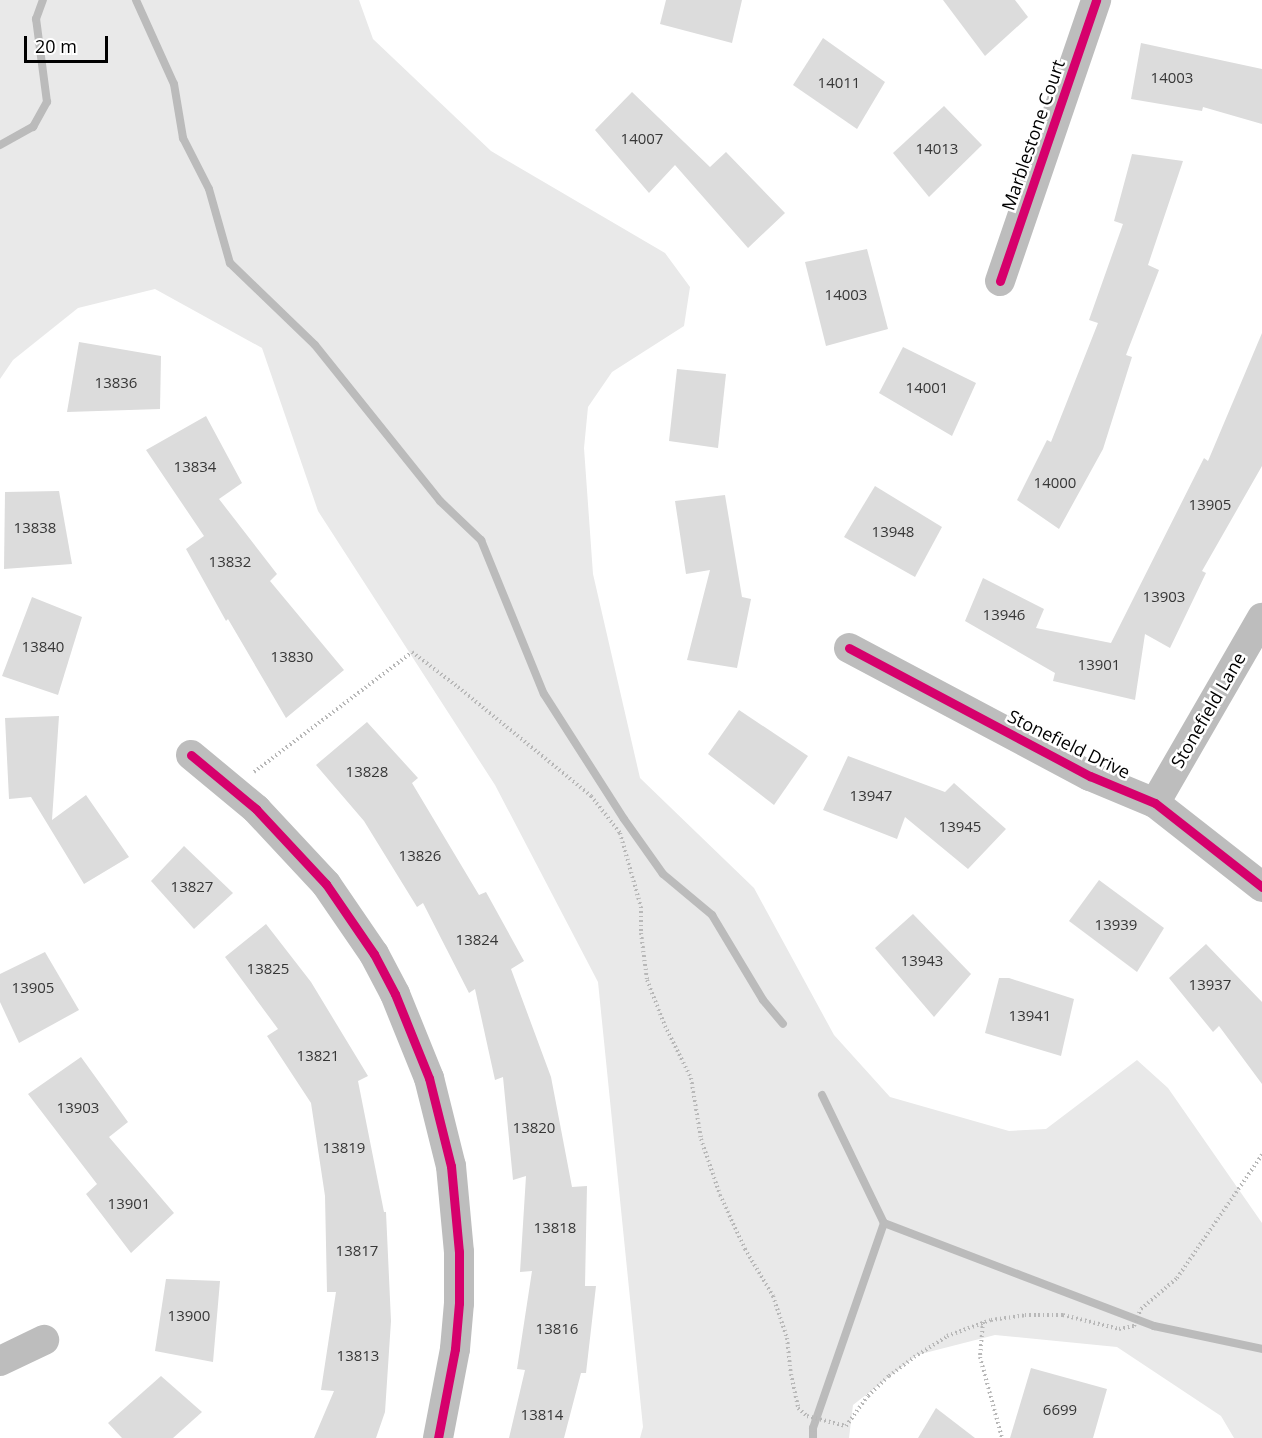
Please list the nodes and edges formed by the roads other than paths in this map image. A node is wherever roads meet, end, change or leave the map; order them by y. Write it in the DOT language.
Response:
graph roads {
  1 [pos="1096,0"];
  2 [pos="1000,281"];
  3 [pos="1262,618"];
  4 [pos="849,648"];
  5 [pos="190,755"];
  6 [pos="1155,803"];
  7 [pos="1262,887"];
  8 [pos="44,1340"];
  9 [pos="0,1361"];
  10 [pos="438,1438"];
  1 -- 2 [label="street, Marblestone Court"];
  3 -- 6 [label="street, Stonefield Lane"];
  4 -- 6 [label="street, Stonefield Drive"];
  5 -- 10 [label="street"];
  6 -- 7 [label="street, Stonefield Drive"];
  8 -- 9 [label="street"];
}
